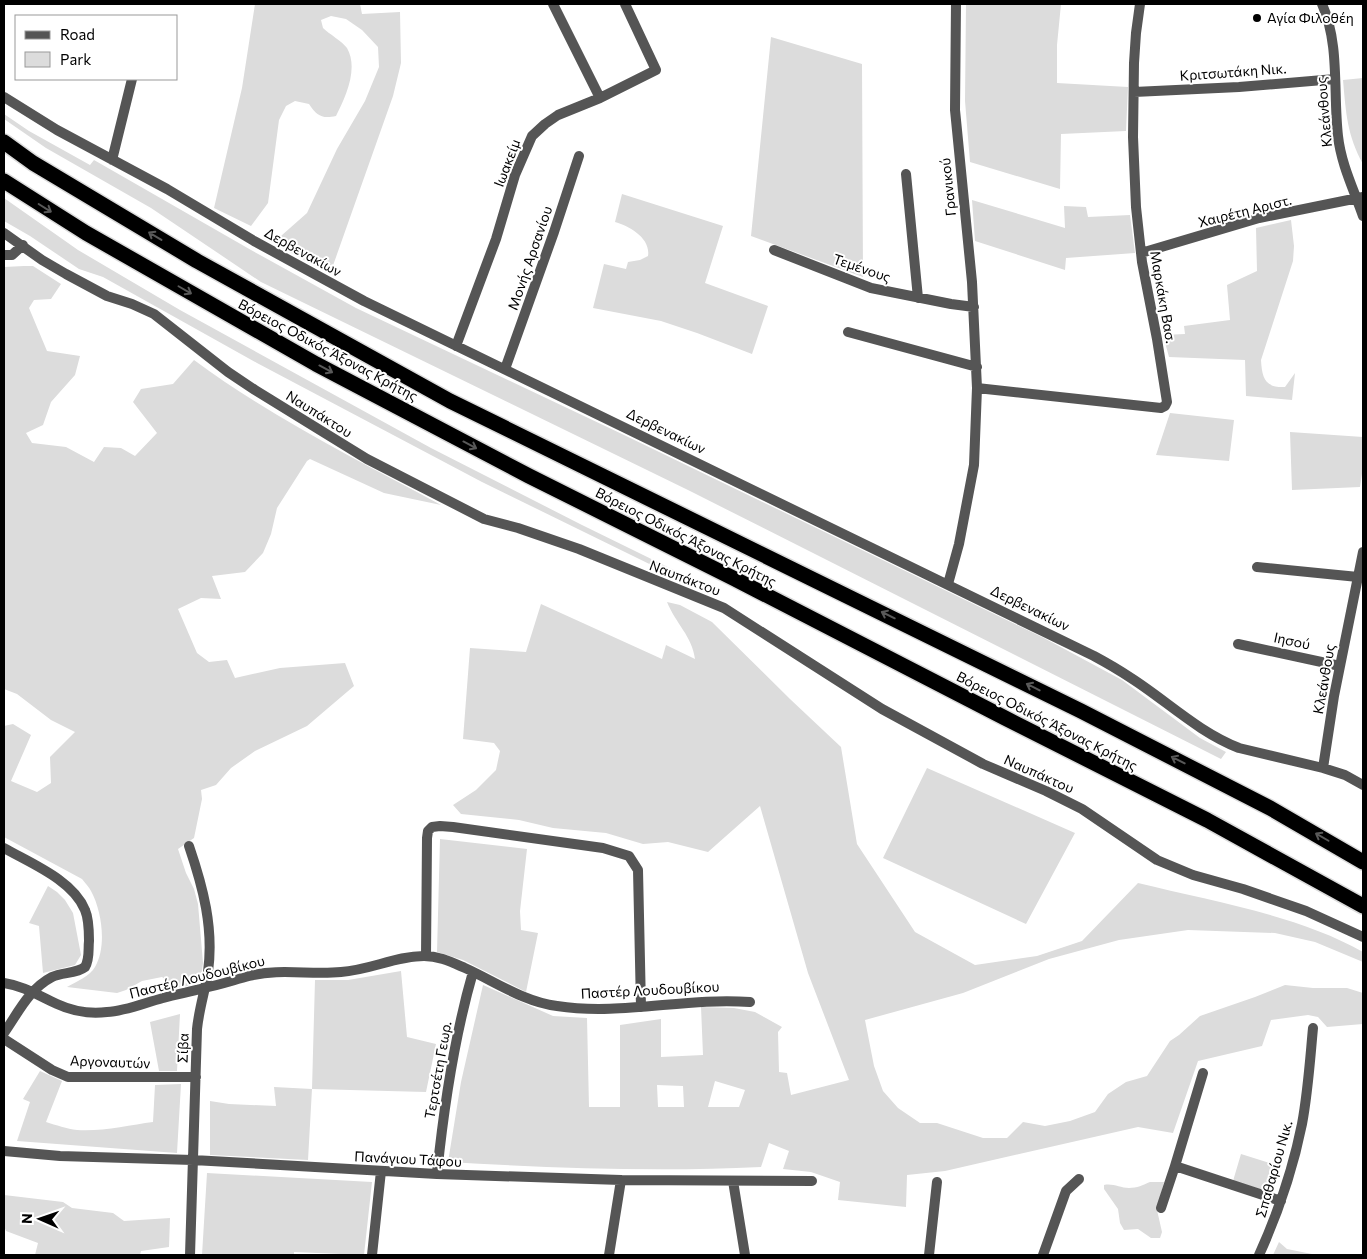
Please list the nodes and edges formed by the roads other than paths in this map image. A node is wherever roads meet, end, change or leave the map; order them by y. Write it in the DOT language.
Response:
graph roads {
  1 [pos="553,4"];
  2 [pos="625,4"];
  3 [pos="956,4"];
  4 [pos="1140,4"];
  5 [pos="1322,4"];
  6 [pos="1334,79"];
  7 [pos="132,80"];
  8 [pos="1134,92"];
  9 [pos="4,97"];
  10 [pos="600,98"];
  11 [pos="4,142"];
  12 [pos="579,156"];
  13 [pos="112,160"];
  14 [pos="906,174"];
  15 [pos="4,181"];
  16 [pos="1360,198"];
  17 [pos="1363,216"];
  18 [pos="4,233"];
  19 [pos="22,245"];
  20 [pos="774,250"];
  21 [pos="1141,254"];
  22 [pos="4,255"];
  23 [pos="918,298"];
  24 [pos="974,307"];
  25 [pos="848,332"];
  26 [pos="456,346"];
  27 [pos="977,367"];
  28 [pos="505,369"];
  29 [pos="978,388"];
  30 [pos="1363,552"];
  31 [pos="1257,567"];
  32 [pos="1358,577"];
  33 [pos="948,584"];
  34 [pos="1238,644"];
  35 [pos="1340,666"];
  36 [pos="1323,768"];
  37 [pos="1363,785"];
  38 [pos="189,846"];
  39 [pos="4,848"];
  40 [pos="1363,862"];
  41 [pos="1363,906"];
  42 [pos="1363,937"];
  43 [pos="426,956"];
  44 [pos="473,972"];
  45 [pos="4,983"];
  46 [pos="204,988"];
  47 [pos="33,991"];
  48 [pos="750,1002"];
  49 [pos="641,1007"];
  50 [pos="1313,1028"];
  51 [pos="4,1033"];
  52 [pos="4,1039"];
  53 [pos="1202,1073"];
  54 [pos="196,1077"];
  55 [pos="4,1151"];
  56 [pos="193,1160"];
  57 [pos="1175,1166"];
  58 [pos="381,1171"];
  59 [pos="437,1174"];
  60 [pos="1079,1178"];
  61 [pos="621,1180"];
  62 [pos="812,1180"];
  63 [pos="733,1181"];
  64 [pos="938,1182"];
  65 [pos="1281,1200"];
  66 [pos="1161,1208"];
  67 [pos="190,1255"];
  68 [pos="372,1255"];
  69 [pos="609,1255"];
  70 [pos="745,1255"];
  71 [pos="929,1255"];
  72 [pos="1043,1255"];
  73 [pos="1259,1255"];
  1 -- 10 [label="street"];
  2 -- 10 [label="street, Ιωακείμ"];
  3 -- 24 [label="street, Γρανικού"];
  4 -- 8 [label="street, Μαρκάκη Βασ."];
  5 -- 6 [label="street, Κλεάνθους"];
  6 -- 8 [label="street, Κριτσωτάκη Νικ."];
  6 -- 16 [label="street, Κλεάνθους"];
  7 -- 13 [label="street"];
  8 -- 21 [label="street, Μαρκάκη Βασ."];
  9 -- 13 [label="street, Δερβενακίων"];
  10 -- 26 [label="street, Ιωακείμ"];
  40 -- 11 [label="highway, Βόρειος Οδικός Άξονας Κρήτης, one-way"];
  12 -- 28 [label="street, Μονής Αρσανίου"];
  13 -- 26 [label="street, Δερβενακίων"];
  14 -- 23 [label="street"];
  15 -- 41 [label="highway, Βόρειος Οδικός Άξονας Κρήτης, one-way"];
  16 -- 17 [label="street, Κλεάνθους"];
  16 -- 21 [label="street, Χαιρέτη Αριστ."];
  18 -- 19 [label="street, Ναυπάκτου"];
  19 -- 22 [label="street"];
  19 -- 42 [label="street, Ναυπάκτου"];
  20 -- 23 [label="street, Τεμένους"];
  21 -- 29 [label="street, Μαρκάκη Βασ."];
  23 -- 24 [label="street, Τεμένους"];
  24 -- 27 [label="street, Γρανικού"];
  25 -- 27 [label="street"];
  26 -- 28 [label="street, Δερβενακίων"];
  27 -- 29 [label="street, Γρανικού"];
  28 -- 33 [label="street, Δερβενακίων"];
  29 -- 33 [label="street, Γρανικού"];
  30 -- 32 [label="street, Κλεάνθους"];
  31 -- 32 [label="street"];
  32 -- 35 [label="street, Κλεάνθους"];
  33 -- 36 [label="street, Δερβενακίων"];
  34 -- 35 [label="street, Ιησού"];
  35 -- 36 [label="street, Κλεάνθους"];
  36 -- 37 [label="street"];
  38 -- 46 [label="street, Σίβα"];
  39 -- 47 [label="street"];
  43 -- 44 [label="street, Παστέρ Λουδουβίκου"];
  43 -- 46 [label="street, Παστέρ Λουδουβίκου"];
  43 -- 49 [label="street"];
  44 -- 49 [label="street, Παστέρ Λουδουβίκου"];
  44 -- 59 [label="street, Τερτσέτη Γεωρ."];
  45 -- 47 [label="street, Παστέρ Λουδουβίκου"];
  46 -- 47 [label="street, Παστέρ Λουδουβίκου"];
  46 -- 54 [label="street, Σίβα"];
  47 -- 51 [label="street"];
  48 -- 49 [label="street, Παστέρ Λουδουβίκου"];
  50 -- 65 [label="street, Σπαθαρίου Νικ."];
  52 -- 54 [label="street, Αργοναυτών"];
  53 -- 57 [label="street"];
  54 -- 56 [label="street, Σίβα"];
  55 -- 56 [label="street, Πανάγιου Τάφου"];
  56 -- 58 [label="street, Πανάγιου Τάφου"];
  56 -- 67 [label="street, Σίβα"];
  57 -- 65 [label="street"];
  57 -- 66 [label="street"];
  58 -- 59 [label="street, Πανάγιου Τάφου"];
  58 -- 68 [label="street"];
  59 -- 61 [label="street, Πανάγιου Τάφου"];
  60 -- 72 [label="street"];
  61 -- 63 [label="street, Πανάγιου Τάφου"];
  61 -- 69 [label="street"];
  62 -- 63 [label="street, Πανάγιου Τάφου"];
  63 -- 70 [label="street"];
  64 -- 71 [label="street"];
  65 -- 73 [label="street, Σπαθαρίου Νικ."];
}
